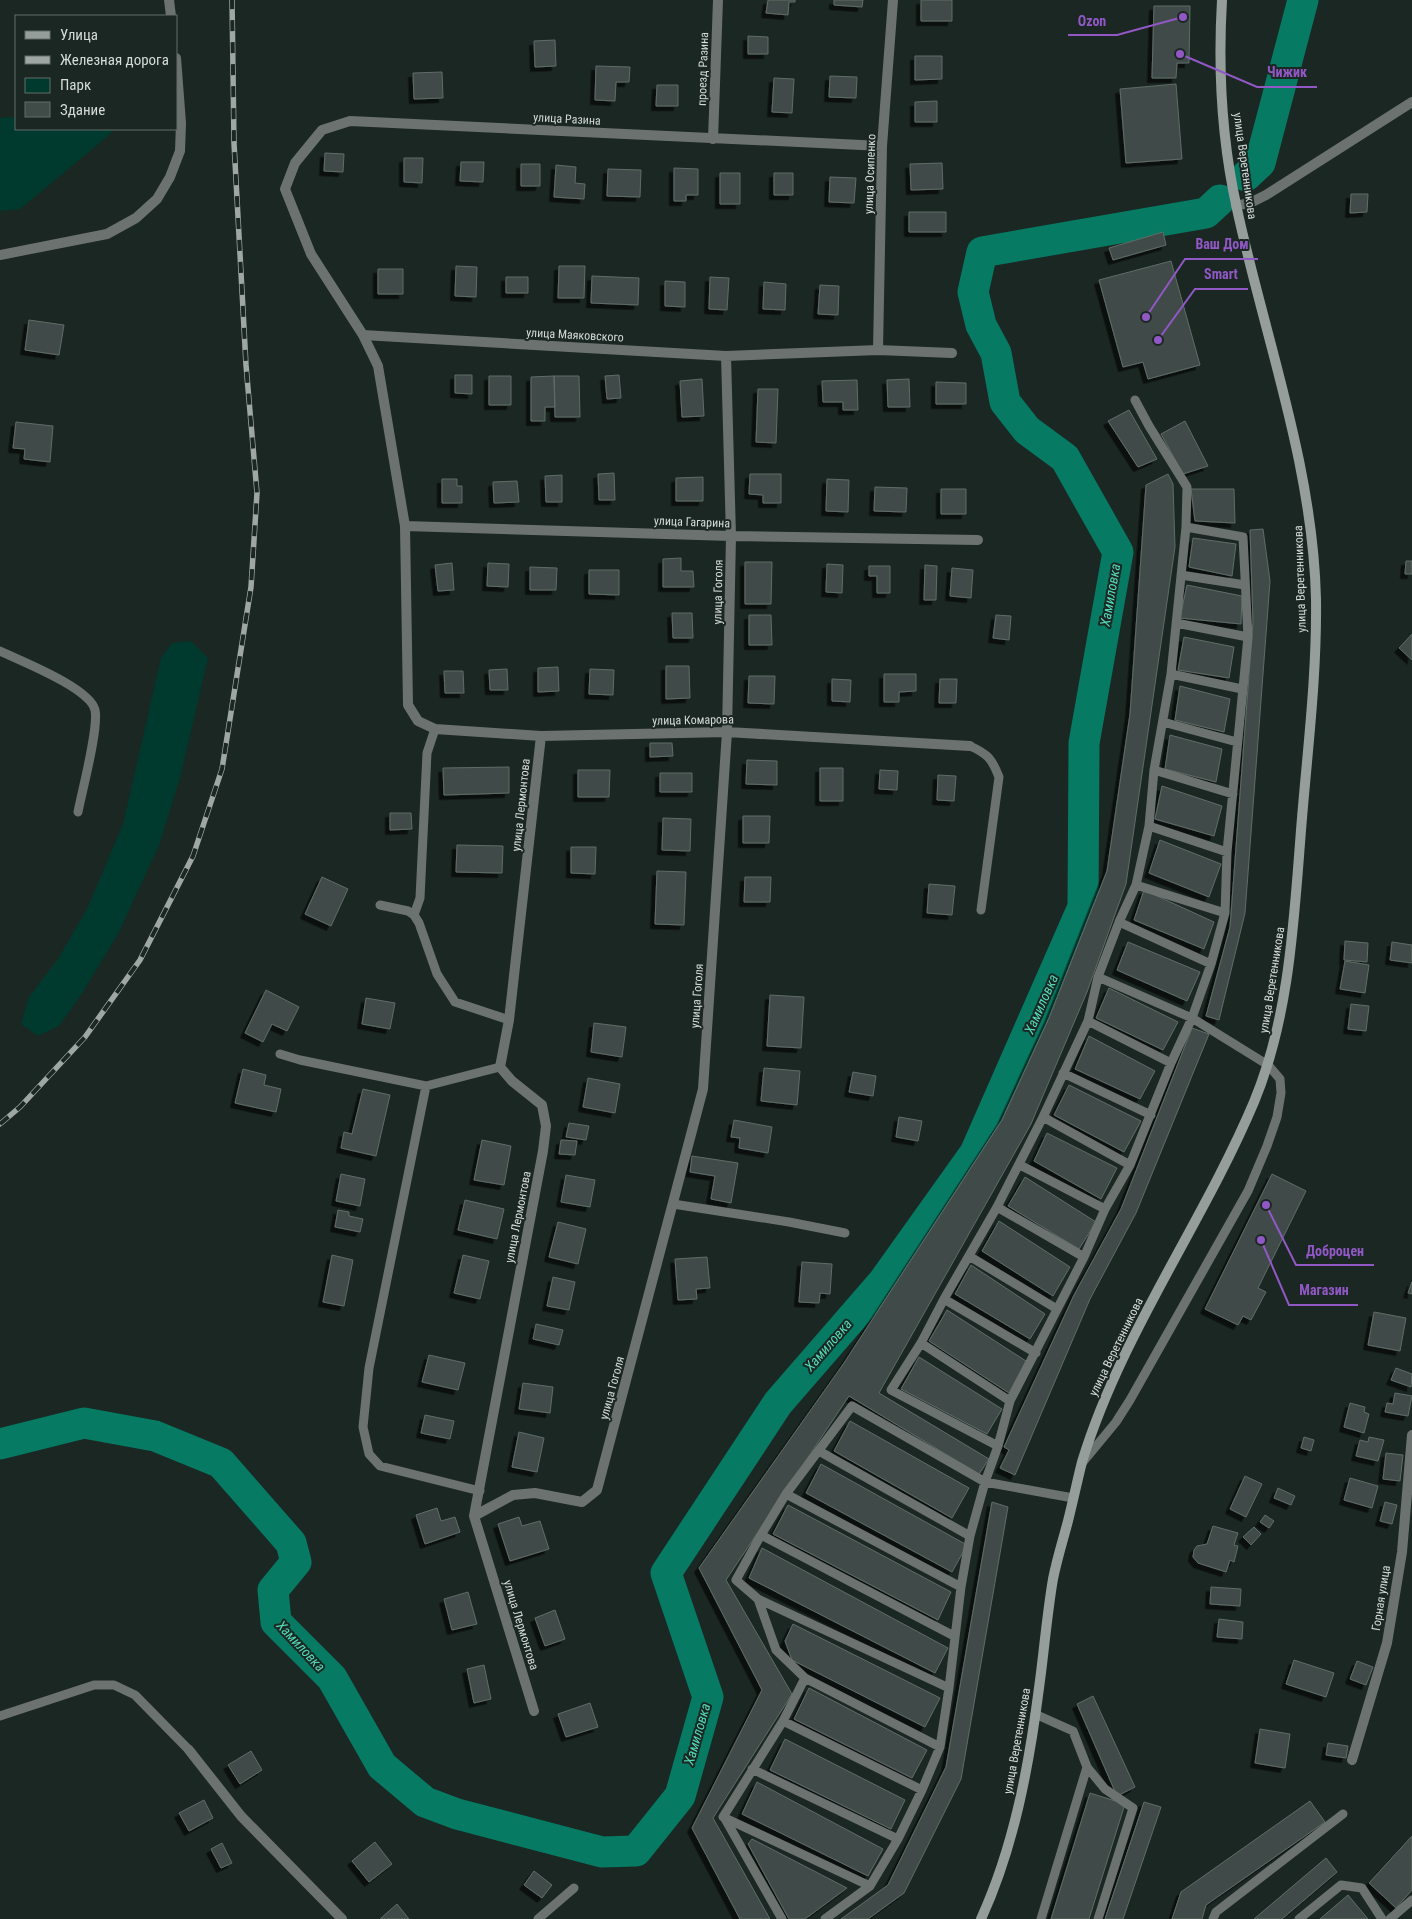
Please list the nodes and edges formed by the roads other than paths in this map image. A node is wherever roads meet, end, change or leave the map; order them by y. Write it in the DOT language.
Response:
graph roads {
  1 [pos="169,0"];
  2 [pos="718,0"];
  3 [pos="893,0"];
  4 [pos="1222,0"];
  5 [pos="171,15"];
  6 [pos="178,84"];
  7 [pos="1412,102"];
  8 [pos="713,139"];
  9 [pos="882,146"];
  10 [pos="1236,206"];
  11 [pos="0,255"];
  12 [pos="363,335"];
  13 [pos="878,350"];
  14 [pos="952,353"];
  15 [pos="726,356"];
  16 [pos="1136,400"];
  17 [pos="405,526"];
  18 [pos="1186,528"];
  19 [pos="731,536"];
  20 [pos="978,540"];
  21 [pos="1181,575"];
  22 [pos="1245,585"];
  23 [pos="1176,623"];
  24 [pos="1248,637"];
  25 [pos="0,651"];
  26 [pos="1171,674"];
  27 [pos="1242,689"];
  28 [pos="1163,722"];
  29 [pos="435,729"];
  30 [pos="727,732"];
  31 [pos="541,736"];
  32 [pos="1237,742"];
  33 [pos="970,746"];
  34 [pos="1154,770"];
  35 [pos="1233,794"];
  36 [pos="78,812"];
  37 [pos="1149,826"];
  38 [pos="1227,852"];
  39 [pos="1136,885"];
  40 [pos="380,905"];
  41 [pos="981,910"];
  42 [pos="1225,913"];
  43 [pos="414,915"];
  44 [pos="1119,922"];
  45 [pos="1211,964"];
  46 [pos="1098,977"];
  47 [pos="1192,1018"];
  48 [pos="509,1020"];
  49 [pos="1088,1021"];
  50 [pos="280,1054"];
  51 [pos="1170,1063"];
  52 [pos="1268,1065"];
  53 [pos="500,1067"];
  54 [pos="1063,1073"];
  55 [pos="426,1086"];
  56 [pos="1151,1115"];
  57 [pos="1043,1117"];
  58 [pos="1020,1165"];
  59 [pos="1130,1165"];
  60 [pos="673,1204"];
  61 [pos="997,1207"];
  62 [pos="1105,1209"];
  63 [pos="845,1233"];
  64 [pos="969,1256"];
  65 [pos="1084,1257"];
  66 [pos="944,1298"];
  67 [pos="1057,1308"];
  68 [pos="921,1343"];
  69 [pos="1036,1353"];
  70 [pos="1010,1401"];
  71 [pos="1412,1435"];
  72 [pos="998,1446"];
  73 [pos="819,1451"];
  74 [pos="1082,1464"];
  75 [pos="985,1482"];
  76 [pos="480,1491"];
  77 [pos="786,1494"];
  78 [pos="1074,1498"];
  79 [pos="474,1516"];
  80 [pos="761,1535"];
  81 [pos="970,1536"];
  82 [pos="961,1587"];
  83 [pos="758,1599"];
  84 [pos="954,1636"];
  85 [pos="805,1678"];
  86 [pos="949,1688"];
  87 [pos="534,1711"];
  88 [pos="1035,1714"];
  89 [pos="0,1716"];
  90 [pos="783,1721"];
  91 [pos="940,1747"];
  92 [pos="189,1750"];
  93 [pos="1352,1760"];
  94 [pos="1087,1767"];
  95 [pos="752,1769"];
  96 [pos="922,1790"];
  97 [pos="1343,1814"];
  98 [pos="723,1817"];
  99 [pos="898,1839"];
  100 [pos="870,1886"];
  101 [pos="574,1888"];
  102 [pos="1412,1900"];
  103 [pos="342,1919"];
  104 [pos="538,1919"];
  105 [pos="782,1919"];
  106 [pos="825,1919"];
  107 [pos="981,1919"];
  108 [pos="1041,1919"];
  109 [pos="1098,1919"];
  110 [pos="1213,1919"];
  111 [pos="1299,1919"];
  112 [pos="1382,1919"];
  113 [pos="1390,1919"];
  1 -- 5 [label="street"];
  2 -- 8 [label="street, проезд Разина"];
  3 -- 9 [label="street, улица Осипенко"];
  4 -- 10 [label="main road, улица Веретенникова"];
  6 -- 11 [label="street"];
  7 -- 10 [label="street"];
  8 -- 9 [label="street, улица Разина"];
  8 -- 12 [label="street, улица Разина"];
  9 -- 13 [label="street, улица Осипенко"];
  10 -- 52 [label="main road, улица Веретенникова"];
  12 -- 15 [label="street, улица Маяковского"];
  12 -- 17 [label="street"];
  13 -- 14 [label="street, улица Маяковского"];
  13 -- 15 [label="street, улица Маяковского"];
  15 -- 19 [label="street, улица Гоголя"];
  16 -- 18 [label="lane"];
  17 -- 19 [label="street, улица Гагарина"];
  17 -- 29 [label="street, улица Комарова"];
  18 -- 21 [label="lane"];
  18 -- 22 [label="lane"];
  19 -- 20 [label="street, улица Гагарина"];
  19 -- 30 [label="street, улица Гоголя"];
  21 -- 22 [label="lane"];
  21 -- 23 [label="lane"];
  22 -- 24 [label="lane"];
  23 -- 24 [label="lane"];
  23 -- 26 [label="lane"];
  24 -- 27 [label="lane"];
  25 -- 36 [label="lane"];
  26 -- 27 [label="lane"];
  26 -- 28 [label="lane"];
  27 -- 32 [label="lane"];
  28 -- 32 [label="lane"];
  28 -- 34 [label="lane"];
  29 -- 31 [label="street, улица Комарова"];
  29 -- 43 [label="lane"];
  30 -- 31 [label="street, улица Комарова"];
  30 -- 33 [label="street, улица Комарова"];
  30 -- 60 [label="street, улица Гоголя"];
  31 -- 48 [label="street, улица Лермонтова"];
  32 -- 35 [label="lane"];
  33 -- 41 [label="lane"];
  34 -- 35 [label="lane"];
  34 -- 37 [label="lane"];
  35 -- 38 [label="lane"];
  37 -- 38 [label="lane"];
  37 -- 39 [label="lane"];
  38 -- 42 [label="lane"];
  39 -- 42 [label="lane"];
  39 -- 44 [label="lane"];
  40 -- 43 [label="lane"];
  42 -- 45 [label="lane"];
  43 -- 48 [label="lane"];
  44 -- 45 [label="lane"];
  44 -- 46 [label="lane"];
  45 -- 47 [label="lane"];
  46 -- 47 [label="lane"];
  46 -- 49 [label="lane"];
  47 -- 51 [label="lane"];
  47 -- 52 [label="lane"];
  48 -- 53 [label="street, улица Лермонтова"];
  49 -- 51 [label="lane"];
  49 -- 54 [label="lane"];
  50 -- 55 [label="lane"];
  51 -- 56 [label="lane"];
  52 -- 74 [label="main road, улица Веретенникова"];
  52 -- 74 [label="lane"];
  53 -- 55 [label="lane"];
  53 -- 76 [label="street, улица Лермонтова"];
  54 -- 56 [label="lane"];
  54 -- 57 [label="lane"];
  55 -- 76 [label="lane"];
  56 -- 59 [label="lane"];
  57 -- 58 [label="lane"];
  57 -- 59 [label="lane"];
  58 -- 61 [label="lane"];
  58 -- 62 [label="lane"];
  59 -- 62 [label="lane"];
  60 -- 63 [label="lane"];
  60 -- 79 [label="street, улица Гоголя"];
  61 -- 64 [label="lane"];
  61 -- 65 [label="lane"];
  62 -- 65 [label="lane"];
  64 -- 66 [label="lane"];
  64 -- 67 [label="lane"];
  65 -- 67 [label="lane"];
  66 -- 68 [label="lane"];
  66 -- 69 [label="lane"];
  67 -- 69 [label="lane"];
  68 -- 70 [label="lane"];
  68 -- 72 [label="lane"];
  69 -- 70 [label="lane"];
  70 -- 72 [label="lane"];
  71 -- 93 [label="street, Горная улица"];
  72 -- 75 [label="lane"];
  73 -- 75 [label="lane"];
  73 -- 77 [label="lane"];
  73 -- 81 [label="lane"];
  74 -- 78 [label="main road, улица Веретенникова"];
  75 -- 78 [label="lane"];
  75 -- 81 [label="lane"];
  76 -- 79 [label="street, улица Лермонтова"];
  77 -- 80 [label="lane"];
  77 -- 82 [label="lane"];
  78 -- 88 [label="main road, улица Веретенникова"];
  79 -- 87 [label="street, улица Лермонтова"];
  80 -- 83 [label="lane"];
  80 -- 84 [label="lane"];
  81 -- 82 [label="lane"];
  82 -- 84 [label="lane"];
  83 -- 85 [label="lane"];
  83 -- 86 [label="lane"];
  84 -- 86 [label="lane"];
  85 -- 90 [label="lane"];
  85 -- 91 [label="lane"];
  86 -- 91 [label="lane"];
  88 -- 94 [label="lane"];
  88 -- 107 [label="main road, улица Веретенникова"];
  89 -- 92 [label="lane"];
  90 -- 95 [label="lane"];
  90 -- 96 [label="lane"];
  91 -- 96 [label="lane"];
  92 -- 103 [label="street"];
  94 -- 108 [label="lane"];
  94 -- 109 [label="lane"];
  95 -- 98 [label="lane"];
  95 -- 99 [label="lane"];
  96 -- 99 [label="lane"];
  97 -- 110 [label="lane"];
  98 -- 100 [label="lane"];
  98 -- 105 [label="lane"];
  99 -- 100 [label="lane"];
  100 -- 106 [label="lane"];
  101 -- 104 [label="lane"];
  102 -- 113 [label="lane"];
  111 -- 112 [label="lane"];
}
